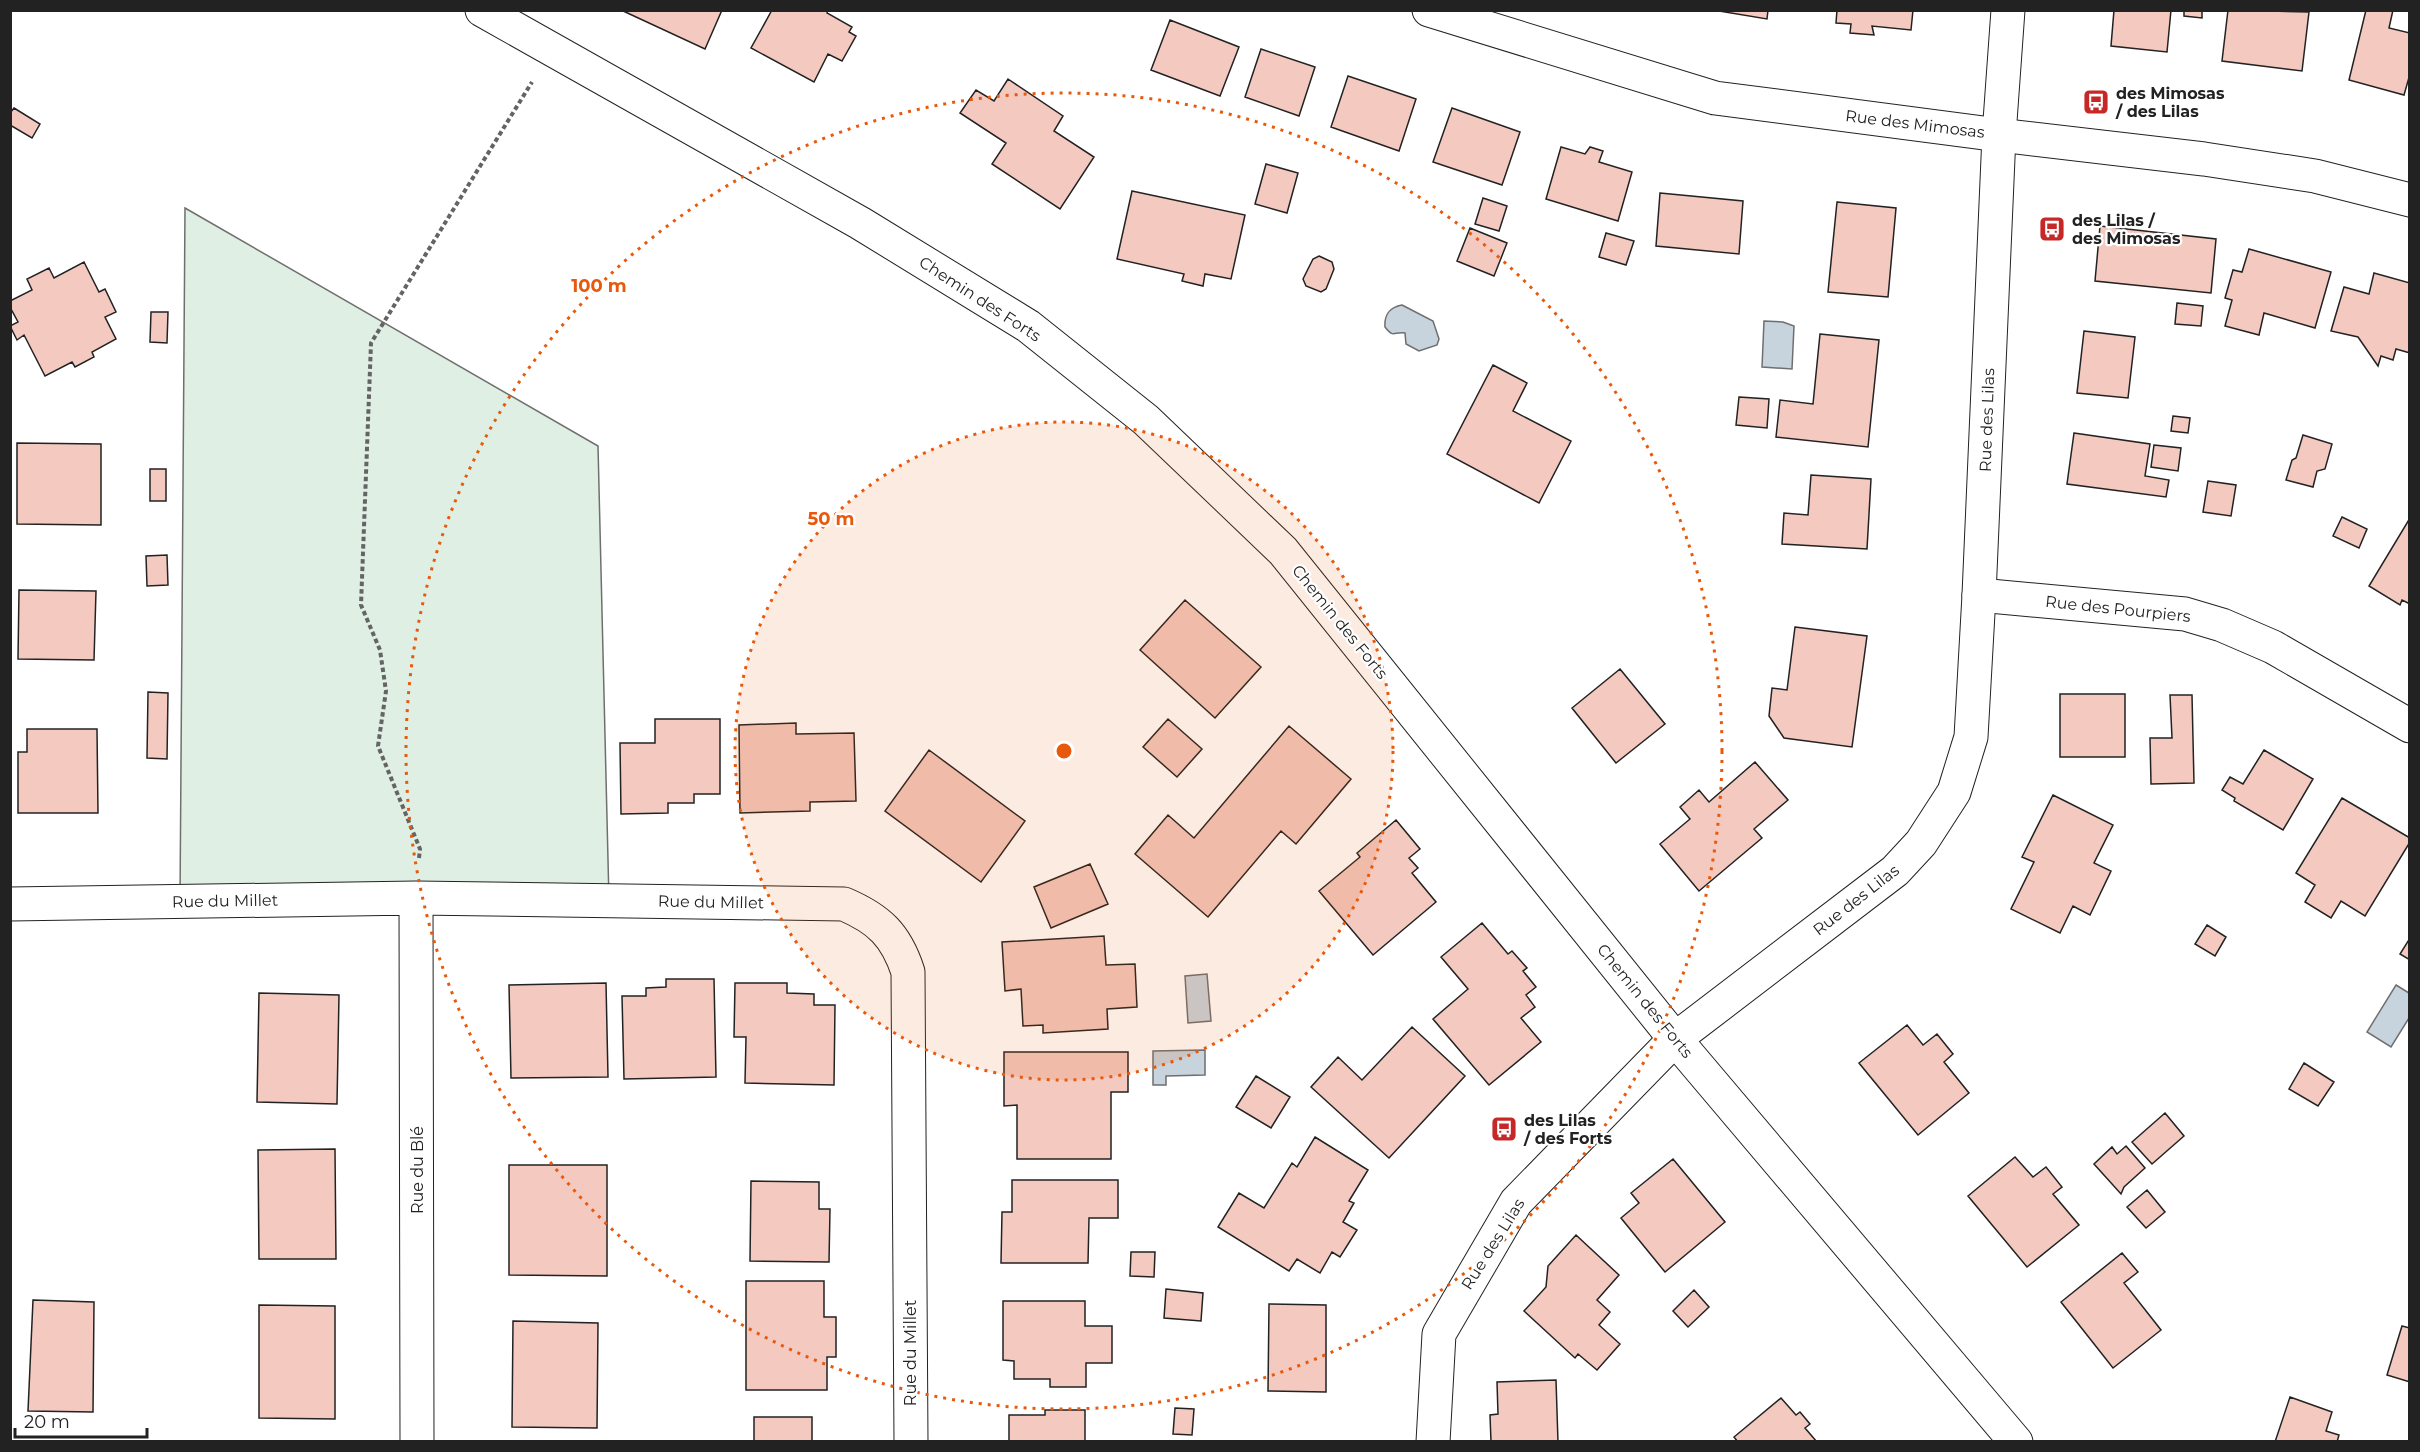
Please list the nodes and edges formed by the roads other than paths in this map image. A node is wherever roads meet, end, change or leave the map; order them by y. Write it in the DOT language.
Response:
graph roads {
  1 [pos="482,10"];
  2 [pos="1429,10"];
  3 [pos="2008,10"];
  4 [pos="1999,135"];
  5 [pos="2409,200"];
  6 [pos="1979,595"];
  7 [pos="2409,726"];
  8 [pos="416,898"];
  9 [pos="10,904"];
  10 [pos="1675,1039"];
  11 [pos="417,1442"];
  12 [pos="911,1442"];
  13 [pos="1433,1442"];
  14 [pos="2016,1442"];
  1 -- 10 [label="street, Chemin des Forts"];
  2 -- 4 [label="street, Rue des Mimosas"];
  3 -- 4 [label="street, Rue des Lilas"];
  4 -- 5 [label="street, Rue des Mimosas"];
  4 -- 6 [label="street, Rue des Lilas"];
  6 -- 7 [label="street, Rue des Pourpiers"];
  6 -- 10 [label="street, Rue des Lilas"];
  8 -- 9 [label="street, Rue du Millet"];
  8 -- 11 [label="street, Rue du Blé"];
  8 -- 12 [label="street, Rue du Millet"];
  10 -- 13 [label="street, Rue des Lilas"];
  10 -- 14 [label="street, Chemin des Forts"];
}
